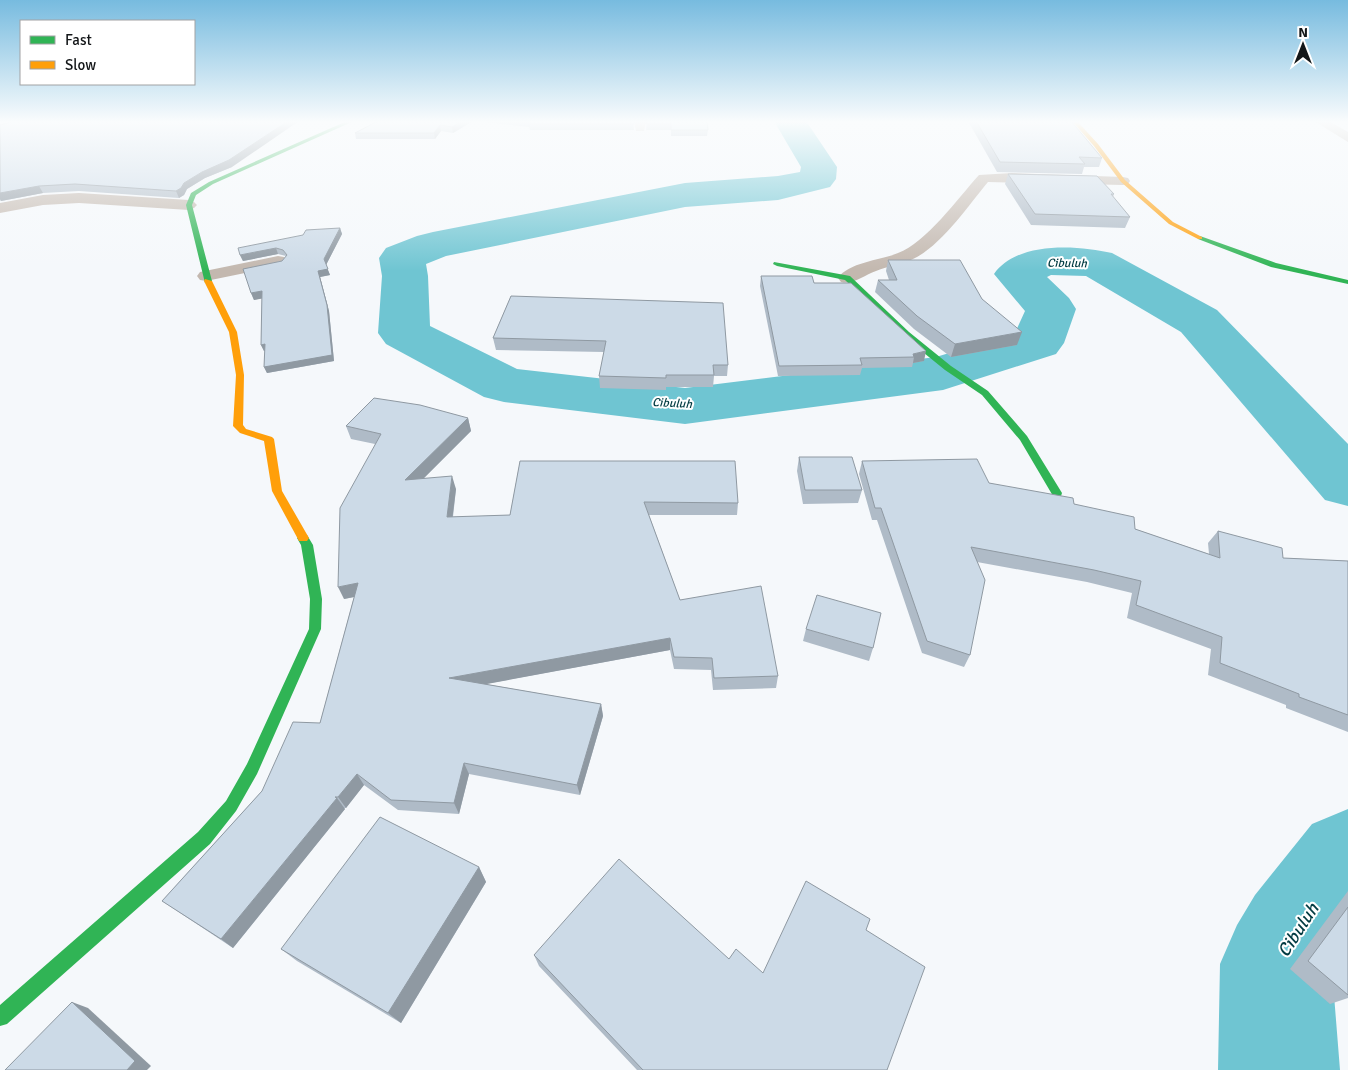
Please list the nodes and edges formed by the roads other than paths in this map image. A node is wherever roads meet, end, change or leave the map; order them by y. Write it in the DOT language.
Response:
graph roads {
  1 [pos="238,171"];
  2 [pos="1115,171"];
  3 [pos="1123,181"];
  4 [pos="189,205"];
  5 [pos="0,208"];
  6 [pos="278,261"];
  7 [pos="777,264"];
  8 [pos="206,276"];
  9 [pos="847,278"];
  10 [pos="1348,282"];
  11 [pos="1057,493"];
  12 [pos="0,1017"];
  1 -- 4 [label="street"];
  2 -- 3 [label="street"];
  3 -- 9 [label="street"];
  3 -- 10 [label="street"];
  4 -- 5 [label="street"];
  4 -- 8 [label="street"];
  6 -- 8 [label="street"];
  7 -- 9 [label="street"];
  8 -- 12 [label="street"];
  9 -- 11 [label="street"];
}
